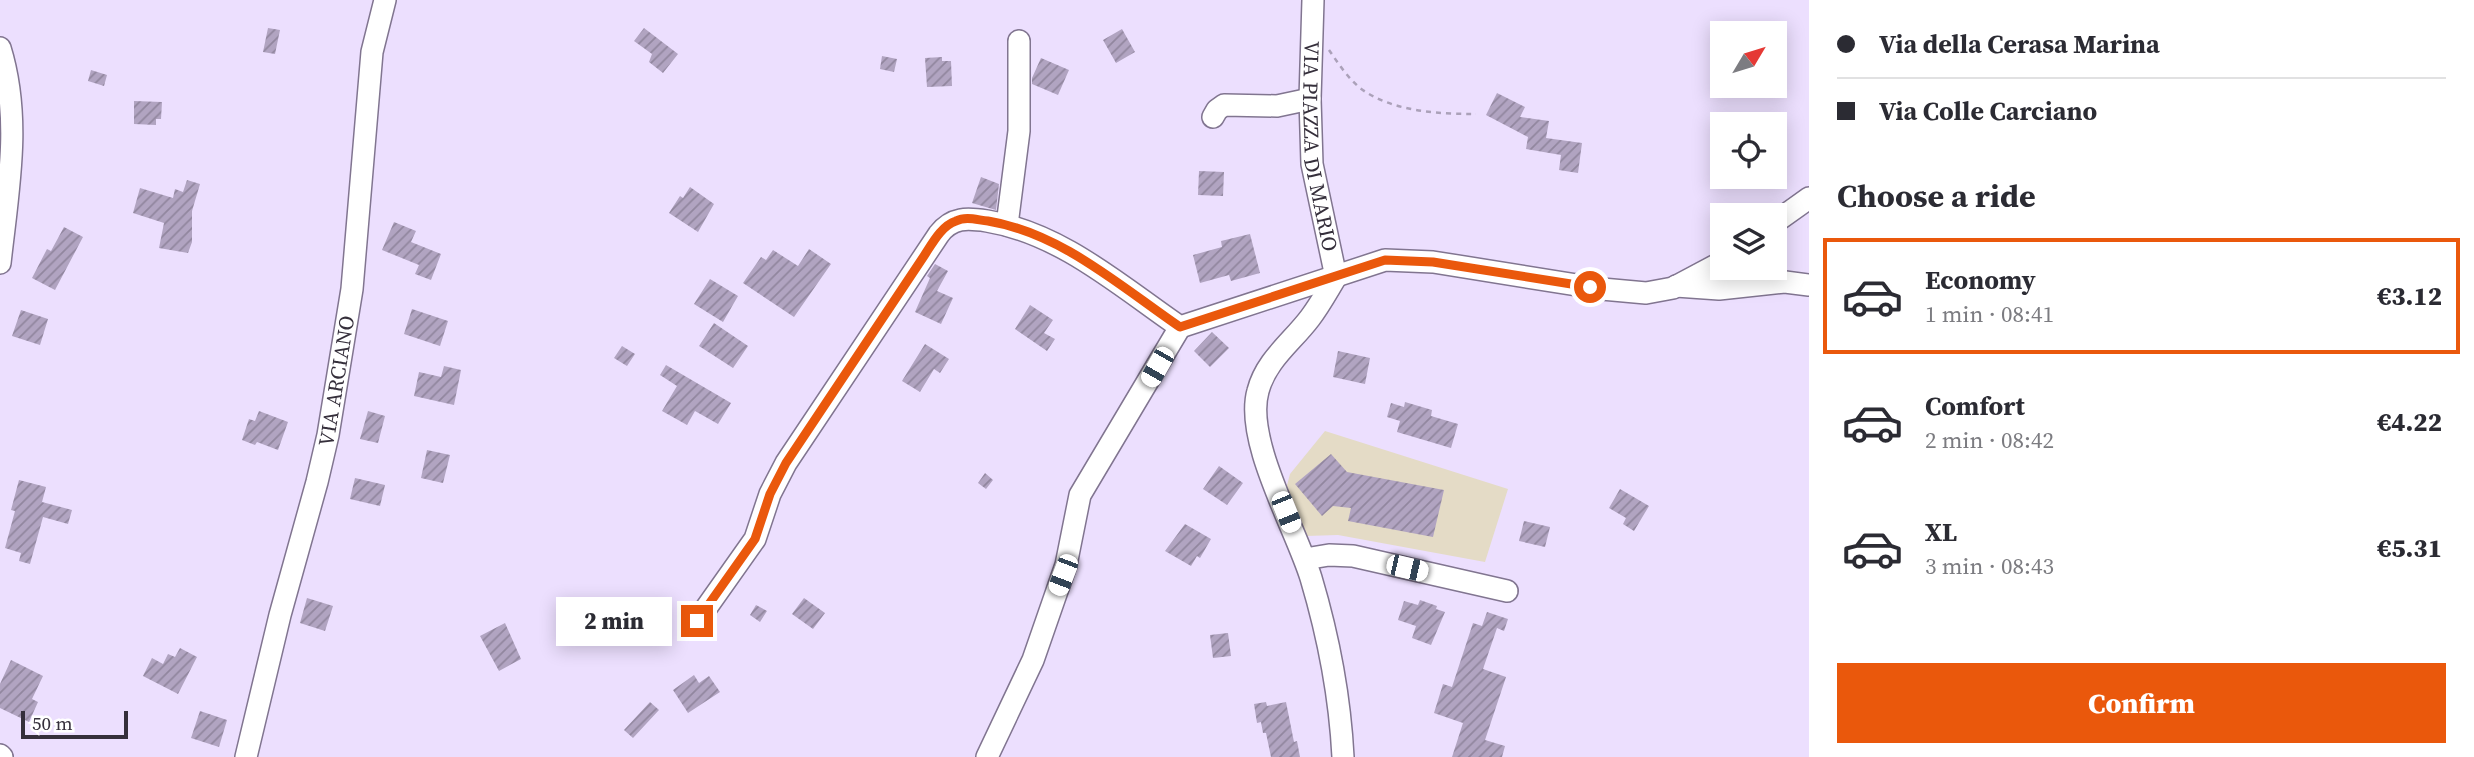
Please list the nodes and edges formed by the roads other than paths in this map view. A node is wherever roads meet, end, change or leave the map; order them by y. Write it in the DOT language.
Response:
graph roads {
  1 [pos="385,0"];
  2 [pos="1312,0"];
  3 [pos="1019,41"];
  4 [pos="0,48"];
  5 [pos="1310,99"];
  6 [pos="1213,117"];
  7 [pos="1809,198"];
  8 [pos="1787,214"];
  9 [pos="1007,225"];
  10 [pos="0,263"];
  11 [pos="1710,268"];
  12 [pos="1336,277"];
  13 [pos="1809,285"];
  14 [pos="1676,286"];
  15 [pos="1180,327"];
  16 [pos="1305,559"];
  17 [pos="1507,591"];
  18 [pos="697,621"];
  19 [pos="247,757"];
  20 [pos="987,757"];
  21 [pos="1343,757"];
  1 -- 19 [label="street, VIA ARCIANO"];
  2 -- 5 [label="street, VIA PIAZZA DI MARIO"];
  3 -- 9 [label="street"];
  4 -- 10 [label="street"];
  5 -- 6 [label="street"];
  5 -- 12 [label="street, VIA PIAZZA DI MARIO"];
  7 -- 8 [label="street"];
  9 -- 15 [label="street"];
  9 -- 18 [label="street"];
  11 -- 14 [label="street"];
  12 -- 14 [label="street"];
  12 -- 15 [label="street"];
  12 -- 16 [label="street, VIA PIAZZA DI MARIO"];
  13 -- 14 [label="street"];
  15 -- 20 [label="street"];
  16 -- 17 [label="street"];
  16 -- 21 [label="street, VIA PIAZZA DI MARIO"];
}
